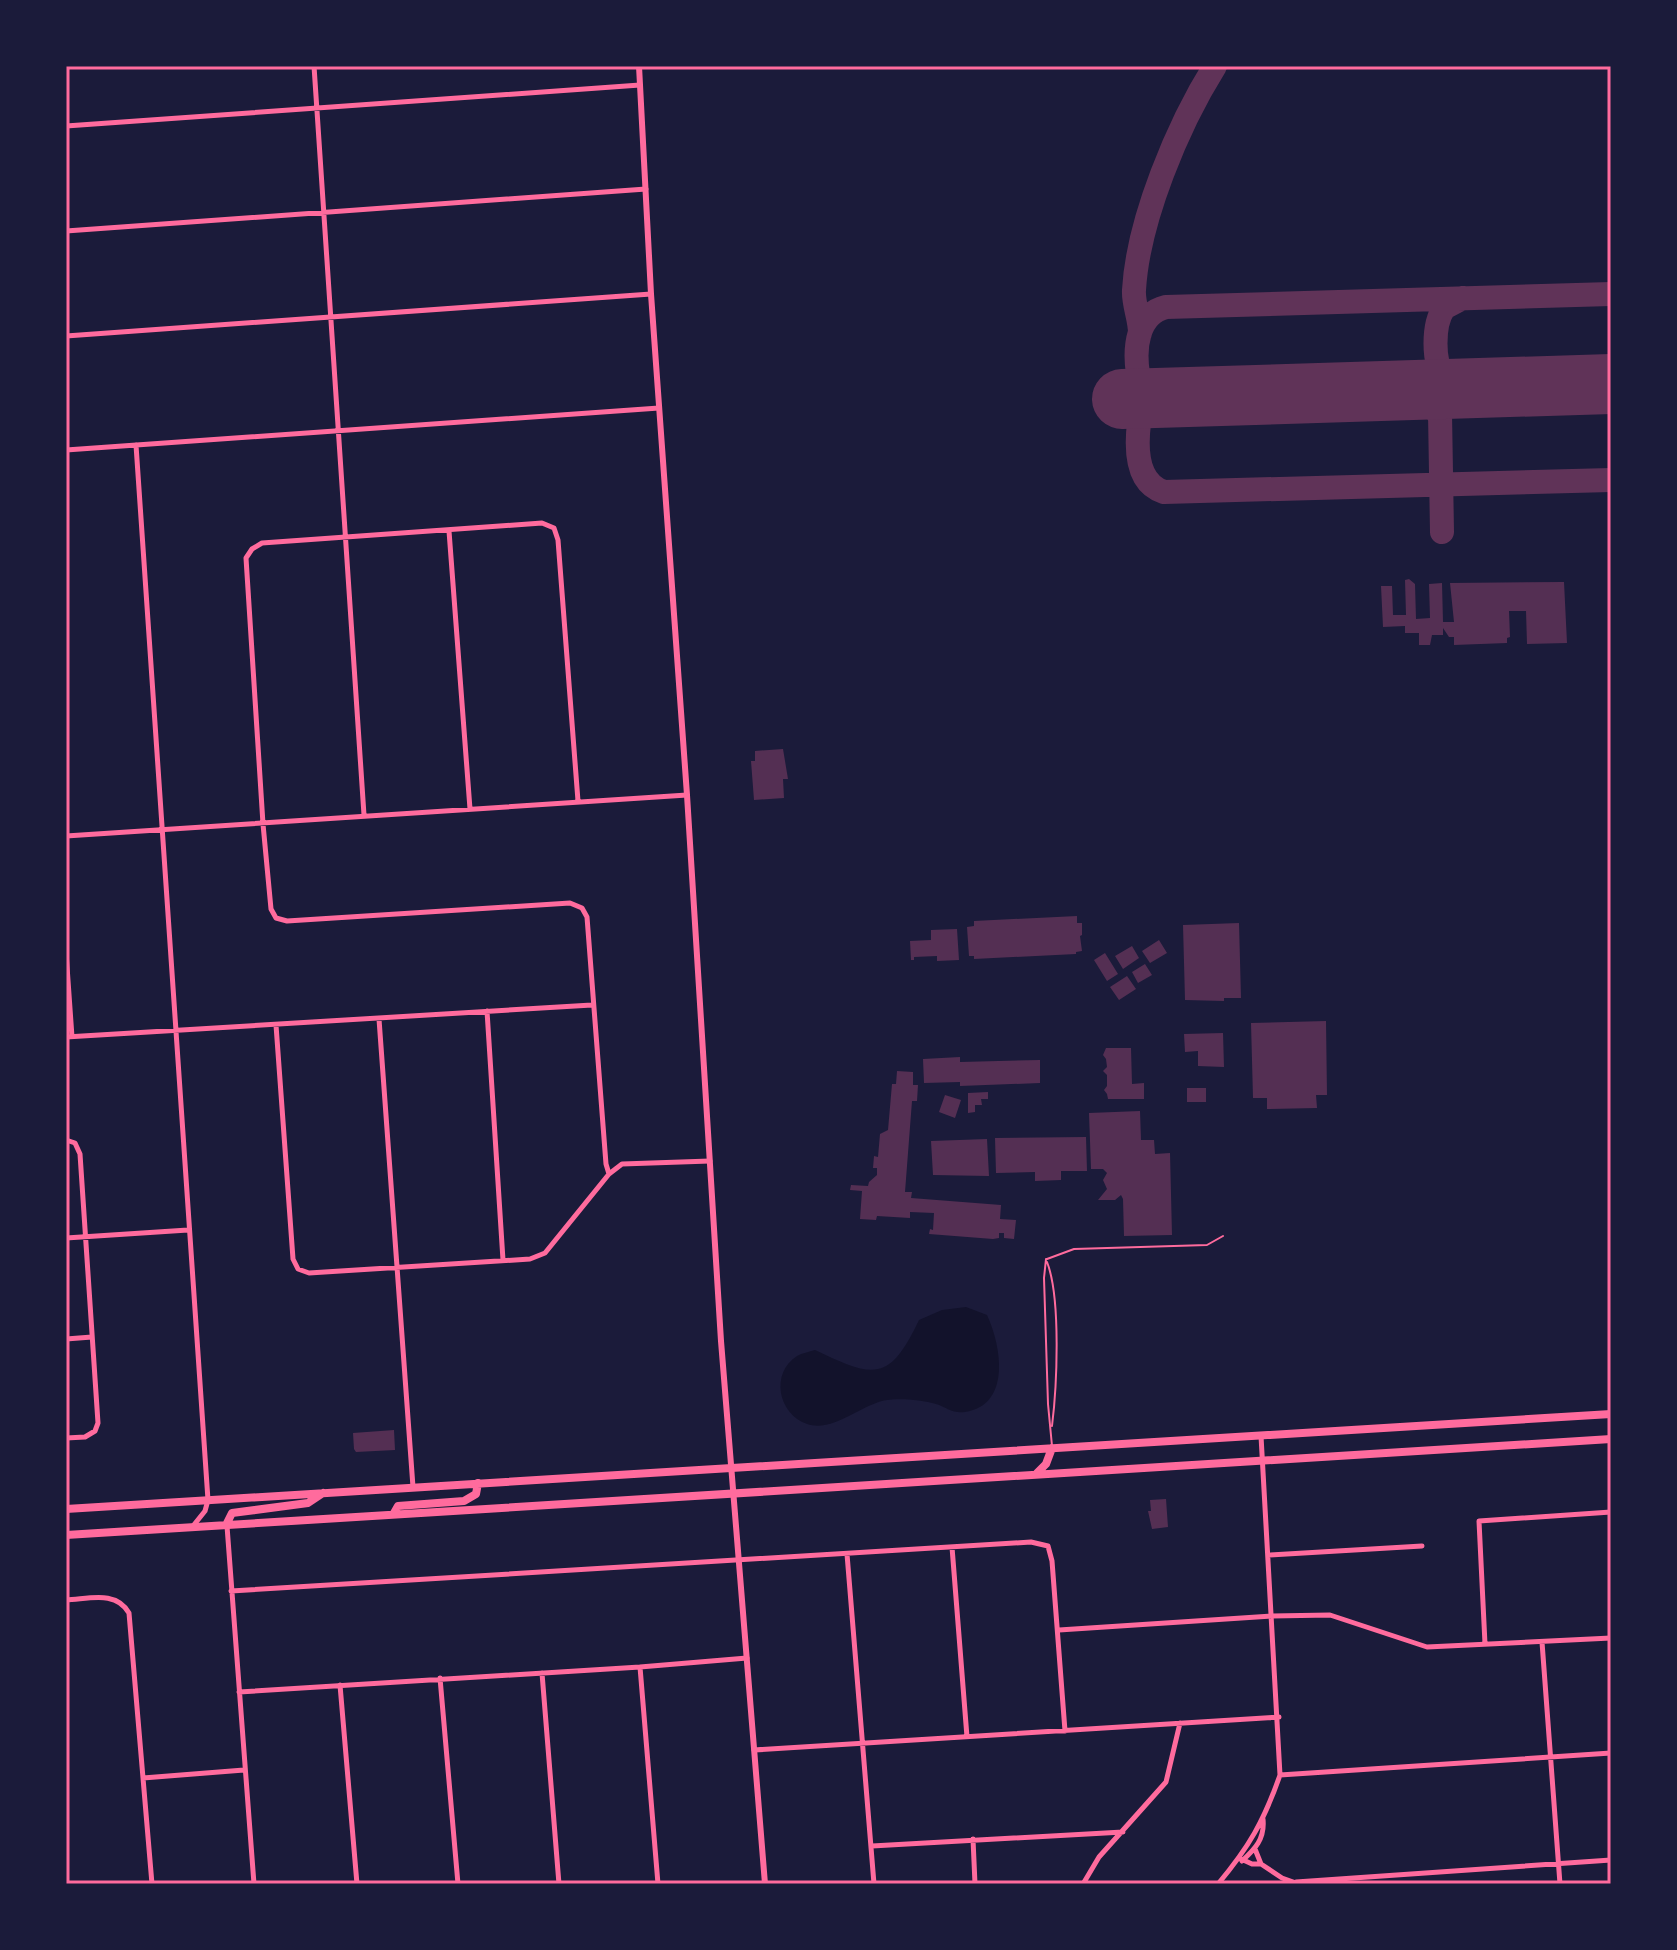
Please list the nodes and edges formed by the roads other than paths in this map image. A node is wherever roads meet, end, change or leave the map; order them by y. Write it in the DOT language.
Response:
graph roads {
  1 [pos="314,66"];
  2 [pos="639,66"];
  3 [pos="640,85"];
  4 [pos="317,106"];
  5 [pos="66,126"];
  6 [pos="646,189"];
  7 [pos="323,212"];
  8 [pos="66,231"];
  9 [pos="651,294"];
  10 [pos="329,317"];
  11 [pos="66,336"];
  12 [pos="659,408"];
  13 [pos="337,431"];
  14 [pos="136,445"];
  15 [pos="66,450"];
  16 [pos="449,531"];
  17 [pos="344,537"];
  18 [pos="687,795"];
  19 [pos="578,801"];
  20 [pos="470,809"];
  21 [pos="364,815"];
  22 [pos="263,824"];
  23 [pos="162,830"];
  24 [pos="66,836"];
  25 [pos="66,952"];
  26 [pos="592,1005"];
  27 [pos="487,1011"];
  28 [pos="379,1019"];
  29 [pos="276,1025"];
  30 [pos="175,1030"];
  31 [pos="69,1037"];
  32 [pos="66,1140"];
  33 [pos="710,1161"];
  34 [pos="609,1174"];
  35 [pos="188,1230"];
  36 [pos="86,1236"];
  37 [pos="1223,1236"];
  38 [pos="66,1238"];
  39 [pos="1046,1259"];
  40 [pos="503,1260"];
  41 [pos="395,1268"];
  42 [pos="92,1337"];
  43 [pos="66,1339"];
  44 [pos="1611,1414"];
  45 [pos="1052,1431"];
  46 [pos="1261,1436"];
  47 [pos="66,1438"];
  48 [pos="1611,1439"];
  49 [pos="1052,1448"];
  50 [pos="1262,1460"];
  51 [pos="730,1469"];
  52 [pos="1036,1473"];
  53 [pos="478,1483"];
  54 [pos="413,1487"];
  55 [pos="324,1492"];
  56 [pos="732,1492"];
  57 [pos="208,1500"];
  58 [pos="66,1509"];
  59 [pos="1611,1512"];
  60 [pos="394,1513"];
  61 [pos="226,1525"];
  62 [pos="192,1527"];
  63 [pos="66,1535"];
  64 [pos="1422,1546"];
  65 [pos="952,1547"];
  66 [pos="847,1554"];
  67 [pos="1268,1555"];
  68 [pos="738,1559"];
  69 [pos="231,1591"];
  70 [pos="66,1600"];
  71 [pos="1272,1616"];
  72 [pos="1059,1630"];
  73 [pos="1611,1638"];
  74 [pos="1542,1642"];
  75 [pos="1485,1644"];
  76 [pos="747,1658"];
  77 [pos="640,1667"];
  78 [pos="542,1673"];
  79 [pos="440,1678"];
  80 [pos="340,1685"];
  81 [pos="239,1692"];
  82 [pos="1279,1717"];
  83 [pos="1180,1723"];
  84 [pos="1065,1731"];
  85 [pos="967,1737"];
  86 [pos="865,1743"];
  87 [pos="754,1750"];
  88 [pos="1611,1753"];
  89 [pos="1550,1757"];
  90 [pos="244,1770"];
  91 [pos="1280,1775"];
  92 [pos="143,1778"];
  93 [pos="1263,1818"];
  94 [pos="1123,1832"];
  95 [pos="973,1839"];
  96 [pos="872,1846"];
  97 [pos="1255,1849"];
  98 [pos="1241,1859"];
  99 [pos="1611,1860"];
  100 [pos="1558,1863"];
  101 [pos="1261,1864"];
  102 [pos="1296,1883"];
  103 [pos="152,1884"];
  104 [pos="254,1884"];
  105 [pos="357,1884"];
  106 [pos="458,1884"];
  107 [pos="559,1884"];
  108 [pos="658,1884"];
  109 [pos="765,1884"];
  110 [pos="874,1884"];
  111 [pos="975,1884"];
  112 [pos="1083,1884"];
  113 [pos="1218,1884"];
  114 [pos="1560,1884"];
  1 -- 4 [label="street"];
  2 -- 3 [label="street"];
  3 -- 4 [label="street"];
  3 -- 6 [label="street"];
  4 -- 5 [label="street"];
  4 -- 7 [label="street"];
  6 -- 7 [label="street"];
  6 -- 9 [label="street"];
  7 -- 8 [label="street"];
  7 -- 10 [label="street"];
  9 -- 10 [label="street"];
  9 -- 12 [label="street"];
  10 -- 11 [label="street"];
  10 -- 13 [label="street"];
  12 -- 13 [label="street"];
  12 -- 18 [label="street"];
  13 -- 14 [label="street"];
  13 -- 17 [label="street"];
  14 -- 15 [label="street"];
  14 -- 23 [label="street"];
  16 -- 17 [label="street"];
  16 -- 19 [label="street"];
  16 -- 20 [label="street"];
  17 -- 21 [label="street"];
  17 -- 22 [label="street"];
  18 -- 19 [label="street"];
  18 -- 33 [label="street"];
  19 -- 20 [label="street"];
  20 -- 21 [label="street"];
  21 -- 22 [label="street"];
  22 -- 23 [label="street"];
  22 -- 26 [label="street"];
  23 -- 24 [label="street"];
  23 -- 30 [label="street"];
  25 -- 31 [label="street"];
  26 -- 27 [label="street"];
  26 -- 34 [label="street"];
  27 -- 28 [label="street"];
  27 -- 40 [label="street"];
  28 -- 29 [label="street"];
  28 -- 41 [label="street"];
  29 -- 30 [label="street"];
  29 -- 41 [label="street"];
  30 -- 31 [label="street"];
  30 -- 35 [label="street"];
  32 -- 36 [label="street"];
  33 -- 34 [label="street"];
  33 -- 51 [label="street"];
  34 -- 40 [label="street"];
  35 -- 36 [label="street"];
  35 -- 57 [label="street"];
  36 -- 38 [label="street"];
  36 -- 42 [label="street"];
  37 -- 39 [label="lane"];
  39 -- 45 [label="lane"];
  39 -- 45 [label="lane"];
  40 -- 41 [label="street"];
  41 -- 54 [label="street"];
  42 -- 43 [label="street"];
  42 -- 47 [label="street"];
  44 -- 46 [label="highway"];
  45 -- 49 [label="lane"];
  46 -- 49 [label="highway"];
  46 -- 50 [label="street"];
  48 -- 50 [label="highway"];
  49 -- 51 [label="highway"];
  49 -- 52 [label="highway"];
  50 -- 52 [label="highway"];
  50 -- 67 [label="street"];
  51 -- 53 [label="highway"];
  51 -- 56 [label="street"];
  52 -- 56 [label="highway"];
  53 -- 54 [label="highway"];
  53 -- 60 [label="highway"];
  54 -- 55 [label="highway"];
  55 -- 57 [label="highway"];
  55 -- 61 [label="highway"];
  56 -- 60 [label="highway"];
  56 -- 68 [label="street"];
  57 -- 58 [label="highway"];
  57 -- 62 [label="street"];
  59 -- 75 [label="street"];
  60 -- 61 [label="highway"];
  61 -- 62 [label="highway"];
  61 -- 69 [label="street"];
  62 -- 63 [label="highway"];
  64 -- 67 [label="street"];
  65 -- 66 [label="street"];
  65 -- 72 [label="street"];
  65 -- 85 [label="street"];
  66 -- 68 [label="street"];
  66 -- 86 [label="street"];
  67 -- 71 [label="street"];
  68 -- 69 [label="street"];
  68 -- 76 [label="street"];
  69 -- 81 [label="street"];
  70 -- 92 [label="street"];
  71 -- 72 [label="street"];
  71 -- 75 [label="street"];
  71 -- 82 [label="street"];
  72 -- 84 [label="street"];
  73 -- 74 [label="street"];
  74 -- 75 [label="street"];
  74 -- 89 [label="street"];
  76 -- 77 [label="street"];
  76 -- 87 [label="street"];
  77 -- 78 [label="street"];
  77 -- 108 [label="street"];
  78 -- 79 [label="street"];
  78 -- 107 [label="street"];
  79 -- 80 [label="street"];
  79 -- 106 [label="street"];
  80 -- 81 [label="street"];
  80 -- 105 [label="street"];
  81 -- 90 [label="street"];
  82 -- 83 [label="street"];
  82 -- 91 [label="street"];
  83 -- 84 [label="street"];
  83 -- 94 [label="street"];
  84 -- 85 [label="street"];
  85 -- 86 [label="street"];
  86 -- 87 [label="street"];
  86 -- 96 [label="street"];
  87 -- 109 [label="street"];
  88 -- 89 [label="street"];
  89 -- 91 [label="street"];
  89 -- 100 [label="street"];
  90 -- 92 [label="street"];
  90 -- 104 [label="street"];
  91 -- 93 [label="street"];
  92 -- 103 [label="street"];
  93 -- 97 [label="street"];
  93 -- 98 [label="street"];
  94 -- 95 [label="street"];
  94 -- 112 [label="street"];
  95 -- 96 [label="street"];
  95 -- 111 [label="street"];
  96 -- 110 [label="street"];
  97 -- 98 [label="street"];
  97 -- 101 [label="street"];
  98 -- 101 [label="street"];
  98 -- 113 [label="street"];
  99 -- 100 [label="street"];
  100 -- 102 [label="street"];
  100 -- 114 [label="street"];
  101 -- 102 [label="street"];
}
